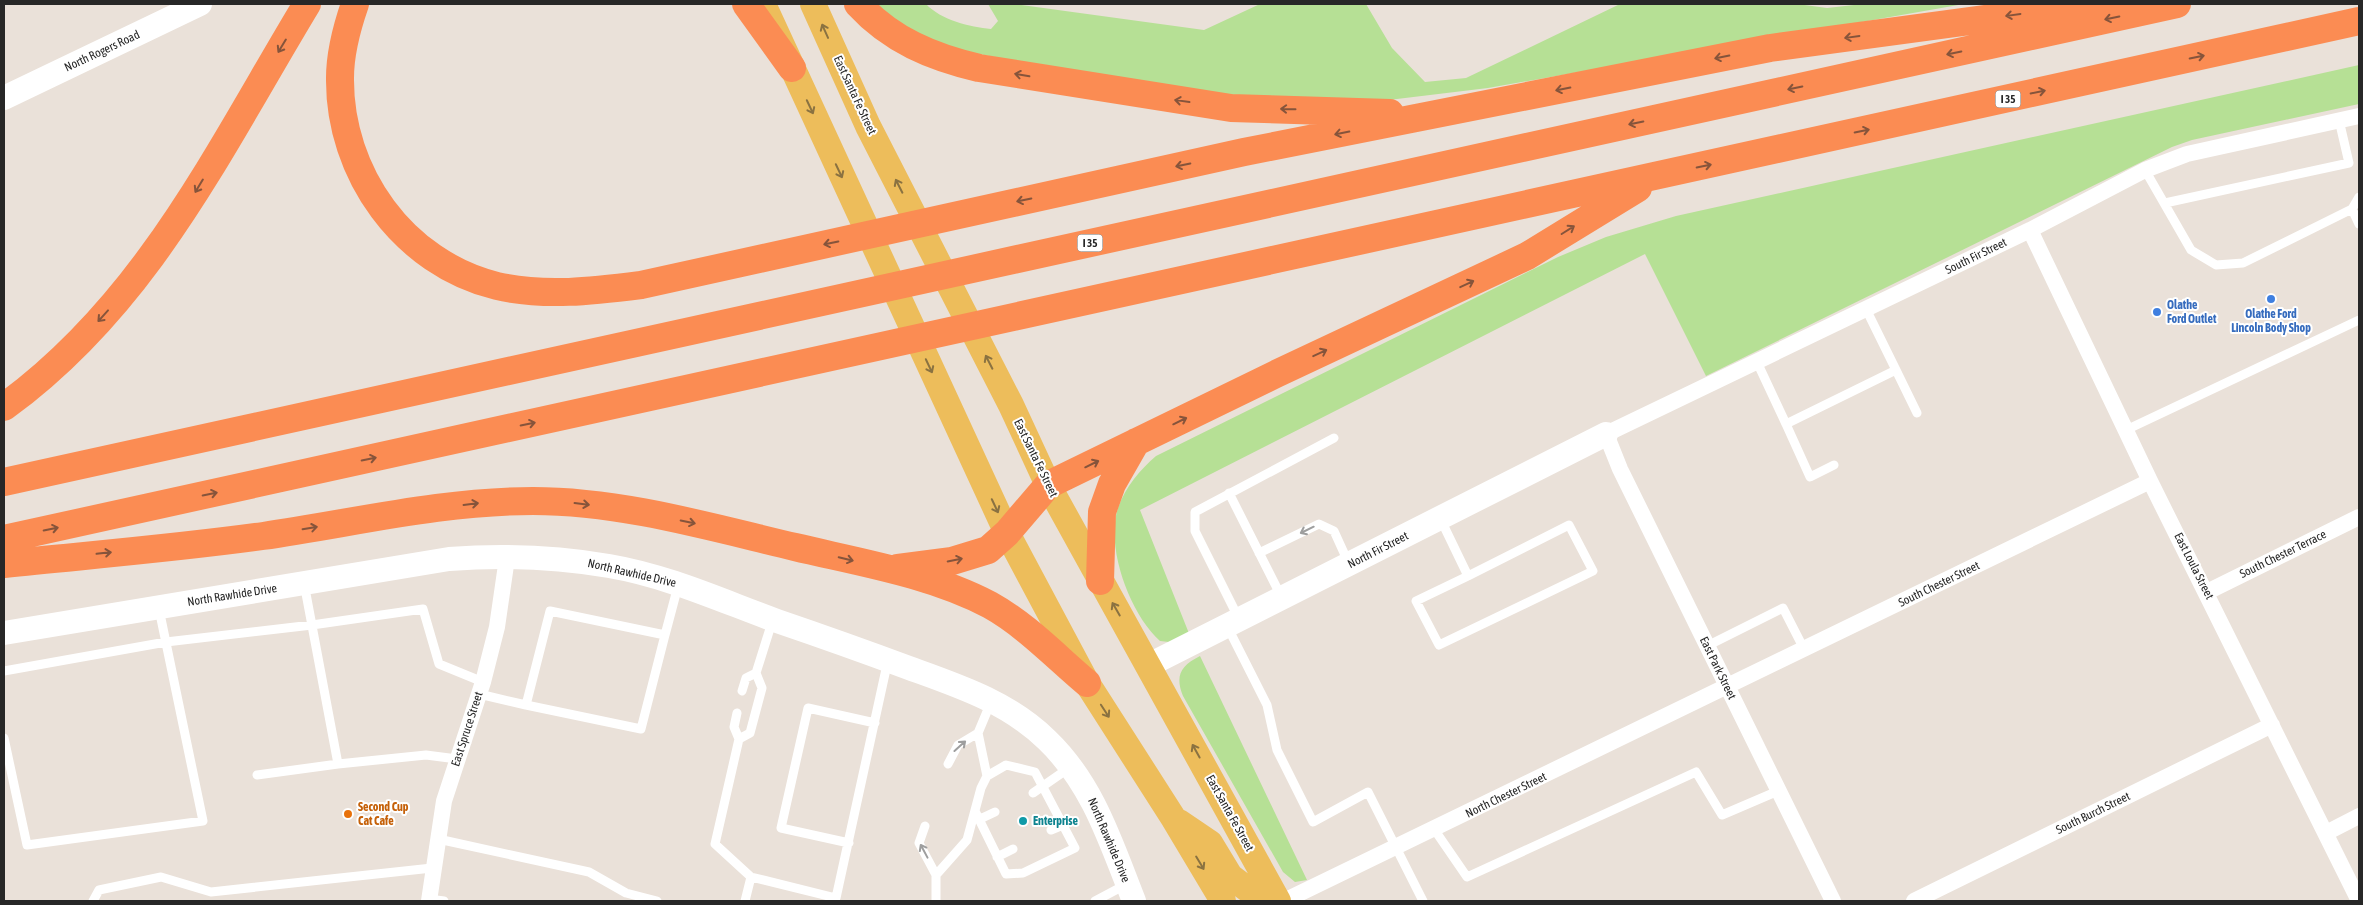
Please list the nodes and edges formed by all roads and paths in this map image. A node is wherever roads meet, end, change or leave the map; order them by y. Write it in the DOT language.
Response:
graph roads {
  1 [pos="200,4"];
  2 [pos="307,4"];
  3 [pos="355,4"];
  4 [pos="746,4"];
  5 [pos="763,4"];
  6 [pos="813,4"];
  7 [pos="858,4"];
  8 [pos="2096,4"];
  9 [pos="2177,4"];
  10 [pos="2359,21"];
  11 [pos="792,68"];
  12 [pos="4,98"];
  13 [pos="2359,116"];
  14 [pos="1424,117"];
  15 [pos="2339,120"];
  16 [pos="2145,170"];
  17 [pos="1656,176"];
  18 [pos="2359,197"];
  19 [pos="2165,204"];
  20 [pos="2352,209"];
  21 [pos="2359,224"];
  22 [pos="2030,230"];
  23 [pos="1866,309"];
  24 [pos="2359,320"];
  25 [pos="1757,362"];
  26 [pos="1896,370"];
  27 [pos="4,407"];
  28 [pos="1917,413"];
  29 [pos="1786,424"];
  30 [pos="2126,430"];
  31 [pos="1606,434"];
  32 [pos="1334,438"];
  33 [pos="1136,442"];
  34 [pos="1834,465"];
  35 [pos="2150,481"];
  36 [pos="4,482"];
  37 [pos="1048,485"];
  38 [pos="1229,493"];
  39 [pos="2359,517"];
  40 [pos="1440,518"];
  41 [pos="1007,532"];
  42 [pos="4,539"];
  43 [pos="1259,553"];
  44 [pos="508,558"];
  45 [pos="4,564"];
  46 [pos="1349,564"];
  47 [pos="889,569"];
  48 [pos="1468,576"];
  49 [pos="1100,581"];
  50 [pos="304,583"];
  51 [pos="678,583"];
  52 [pos="2207,592"];
  53 [pos="1282,598"];
  54 [pos="159,607"];
  55 [pos="773,619"];
  56 [pos="1233,623"];
  57 [pos="312,625"];
  58 [pos="4,633"];
  59 [pos="665,635"];
  60 [pos="166,642"];
  61 [pos="1707,646"];
  62 [pos="1804,649"];
  63 [pos="888,660"];
  64 [pos="1149,665"];
  65 [pos="4,671"];
  66 [pos="756,673"];
  67 [pos="1087,684"];
  68 [pos="1727,686"];
  69 [pos="481,688"];
  70 [pos="742,691"];
  71 [pos="992,700"];
  72 [pos="526,704"];
  73 [pos="737,713"];
  74 [pos="875,723"];
  75 [pos="2272,725"];
  76 [pos="978,733"];
  77 [pos="4,738"];
  78 [pos="739,739"];
  79 [pos="457,759"];
  80 [pos="338,764"];
  81 [pos="948,764"];
  82 [pos="1071,766"];
  83 [pos="257,775"];
  84 [pos="987,776"];
  85 [pos="1043,787"];
  86 [pos="1778,791"];
  87 [pos="1033,793"];
  88 [pos="976,810"];
  89 [pos="995,812"];
  90 [pos="2359,816"];
  91 [pos="980,819"];
  92 [pos="1174,819"];
  93 [pos="1063,825"];
  94 [pos="925,826"];
  95 [pos="1434,829"];
  96 [pos="1051,830"];
  97 [pos="2326,833"];
  98 [pos="438,839"];
  99 [pos="849,842"];
  100 [pos="1397,848"];
  101 [pos="1013,849"];
  102 [pos="997,856"];
  103 [pos="432,868"];
  104 [pos="936,875"];
  105 [pos="751,877"];
  106 [pos="1130,893"];
  107 [pos="836,899"];
  108 [pos="93,901"];
  109 [pos="434,901"];
  110 [pos="657,901"];
  111 [pos="745,901"];
  112 [pos="936,901"];
  113 [pos="1095,901"];
  114 [pos="1223,901"];
  115 [pos="1276,901"];
  116 [pos="1284,901"];
  117 [pos="1423,901"];
  118 [pos="1832,901"];
  119 [pos="1914,901"];
  120 [pos="2359,901"];
  1 -- 12 [label="street, North Rogers Road"];
  2 -- 27 [label="highway, one-way"];
  14 -- 3 [label="highway, one-way"];
  4 -- 11 [label="highway"];
  5 -- 11 [label="main road"];
  37 -- 6 [label="main road, East Santa Fe Street, one-way"];
  14 -- 7 [label="highway, one-way"];
  8 -- 14 [label="highway, one-way"];
  9 -- 36 [label="highway, I 35, one-way"];
  17 -- 10 [label="highway, I 35, one-way"];
  11 -- 41 [label="main road, one-way"];
  13 -- 15 [label="street, South Fir Street"];
  15 -- 16 [label="street, South Fir Street"];
  15 -- 19 [label="lane"];
  16 -- 19 [label="lane"];
  16 -- 22 [label="street, South Fir Street"];
  33 -- 17 [label="highway, one-way"];
  42 -- 17 [label="highway, I 35, one-way"];
  18 -- 20 [label="lane"];
  19 -- 20 [label="lane"];
  20 -- 21 [label="lane"];
  22 -- 23 [label="street, South Fir Street"];
  22 -- 30 [label="street, East Loula Street"];
  23 -- 25 [label="street, South Fir Street"];
  23 -- 26 [label="lane"];
  24 -- 30 [label="lane"];
  25 -- 29 [label="lane"];
  25 -- 31 [label="street, South Fir Street"];
  26 -- 28 [label="lane"];
  26 -- 29 [label="lane"];
  29 -- 34 [label="lane"];
  30 -- 35 [label="street, East Loula Street"];
  31 -- 40 [label="street, North Fir Street"];
  31 -- 61 [label="street, East Park Street"];
  32 -- 38 [label="lane"];
  37 -- 33 [label="highway, one-way"];
  33 -- 49 [label="highway"];
  35 -- 52 [label="street, East Loula Street"];
  35 -- 62 [label="street, South Chester Street"];
  37 -- 41 [label="highway"];
  37 -- 49 [label="main road, East Santa Fe Street"];
  38 -- 43 [label="lane"];
  38 -- 56 [label="lane"];
  39 -- 52 [label="street, South Chester Terrace"];
  40 -- 46 [label="street, North Fir Street"];
  40 -- 48 [label="lane"];
  47 -- 41 [label="highway, one-way"];
  41 -- 67 [label="main road"];
  46 -- 43 [label="lane, one-way"];
  43 -- 53 [label="lane"];
  44 -- 50 [label="street, North Rawhide Drive"];
  44 -- 51 [label="street, North Rawhide Drive"];
  44 -- 69 [label="street, East Spruce Street"];
  45 -- 47 [label="highway, one-way"];
  46 -- 53 [label="street, North Fir Street"];
  47 -- 67 [label="highway"];
  48 -- 48 [label="lane"];
  64 -- 49 [label="main road, East Santa Fe Street, one-way"];
  50 -- 54 [label="street, North Rawhide Drive"];
  50 -- 57 [label="lane"];
  51 -- 55 [label="street, North Rawhide Drive"];
  51 -- 59 [label="lane"];
  52 -- 75 [label="street, East Loula Street"];
  53 -- 56 [label="street, North Fir Street"];
  54 -- 58 [label="street, North Rawhide Drive"];
  54 -- 60 [label="lane"];
  55 -- 63 [label="street, North Rawhide Drive"];
  55 -- 66 [label="lane"];
  56 -- 64 [label="street, North Fir Street"];
  56 -- 100 [label="lane"];
  57 -- 60 [label="lane"];
  57 -- 69 [label="lane"];
  57 -- 80 [label="lane"];
  59 -- 72 [label="lane"];
  59 -- 72 [label="lane"];
  60 -- 65 [label="lane"];
  60 -- 77 [label="lane"];
  61 -- 62 [label="lane"];
  61 -- 68 [label="street, East Park Street"];
  62 -- 68 [label="street, South Chester Street"];
  63 -- 71 [label="street, North Rawhide Drive"];
  63 -- 74 [label="lane"];
  115 -- 64 [label="main road, East Santa Fe Street, one-way"];
  66 -- 70 [label="lane"];
  66 -- 78 [label="lane"];
  67 -- 92 [label="main road, one-way"];
  68 -- 86 [label="street, East Park Street"];
  68 -- 95 [label="street, North Chester Street"];
  69 -- 72 [label="lane"];
  69 -- 79 [label="street, East Spruce Street"];
  71 -- 76 [label="lane"];
  71 -- 82 [label="street, North Rawhide Drive"];
  73 -- 78 [label="lane"];
  74 -- 99 [label="lane"];
  74 -- 99 [label="lane"];
  75 -- 97 [label="street, East Loula Street"];
  75 -- 119 [label="street, South Burch Street"];
  81 -- 76 [label="lane, one-way"];
  76 -- 84 [label="lane"];
  78 -- 105 [label="lane"];
  79 -- 80 [label="lane"];
  79 -- 98 [label="street, East Spruce Street"];
  80 -- 83 [label="lane"];
  82 -- 85 [label="lane"];
  82 -- 106 [label="street, North Rawhide Drive"];
  84 -- 85 [label="lane"];
  84 -- 88 [label="lane"];
  85 -- 87 [label="lane"];
  85 -- 93 [label="lane"];
  86 -- 95 [label="lane"];
  86 -- 118 [label="street, East Park Street"];
  88 -- 91 [label="lane"];
  88 -- 104 [label="lane"];
  89 -- 91 [label="lane"];
  90 -- 97 [label="street"];
  91 -- 102 [label="lane"];
  92 -- 114 [label="main road, one-way"];
  92 -- 115 [label="main road"];
  93 -- 96 [label="lane"];
  93 -- 102 [label="lane"];
  104 -- 94 [label="lane, one-way"];
  95 -- 100 [label="street, North Chester Street"];
  97 -- 120 [label="street, East Loula Street"];
  98 -- 103 [label="street, East Spruce Street"];
  98 -- 110 [label="lane"];
  99 -- 107 [label="lane"];
  100 -- 116 [label="street, North Chester Street"];
  100 -- 117 [label="lane"];
  101 -- 102 [label="lane"];
  103 -- 108 [label="lane"];
  103 -- 109 [label="street, East Spruce Street"];
  104 -- 112 [label="lane"];
  105 -- 107 [label="lane"];
  105 -- 111 [label="lane"];
  106 -- 113 [label="lane"];
}
